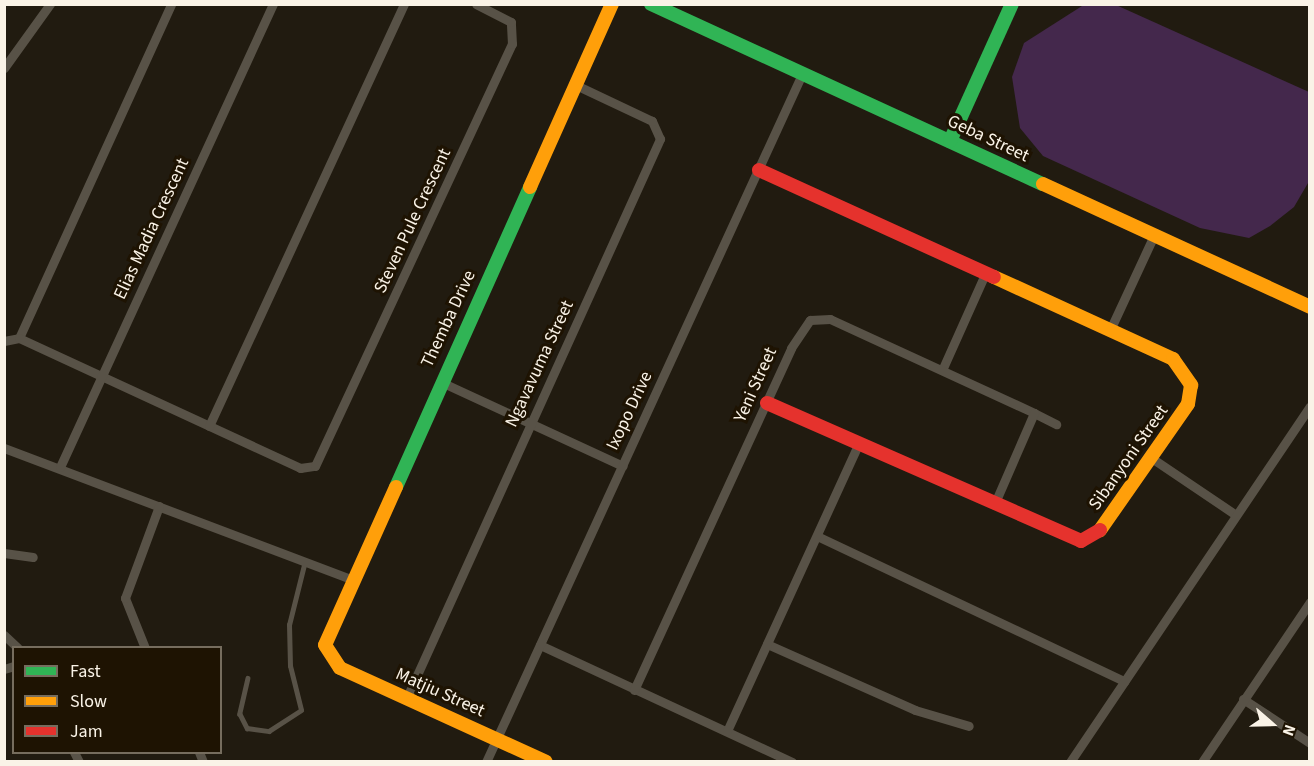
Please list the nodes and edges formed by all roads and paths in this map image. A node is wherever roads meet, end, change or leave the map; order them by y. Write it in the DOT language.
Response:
graph roads {
  1 [pos="50,4"];
  2 [pos="171,4"];
  3 [pos="273,4"];
  4 [pos="404,4"];
  5 [pos="476,4"];
  6 [pos="612,4"];
  7 [pos="651,4"];
  8 [pos="1012,4"];
  9 [pos="4,68"];
  10 [pos="802,74"];
  11 [pos="576,85"];
  12 [pos="950,141"];
  13 [pos="759,170"];
  14 [pos="1154,235"];
  15 [pos="985,274"];
  16 [pos="1310,307"];
  17 [pos="1110,330"];
  18 [pos="19,338"];
  19 [pos="4,341"];
  20 [pos="943,368"];
  21 [pos="102,376"];
  22 [pos="441,382"];
  23 [pos="767,403"];
  24 [pos="1310,406"];
  25 [pos="1034,413"];
  26 [pos="1056,424"];
  27 [pos="530,425"];
  28 [pos="209,426"];
  29 [pos="858,445"];
  30 [pos="4,448"];
  31 [pos="1153,459"];
  32 [pos="623,466"];
  33 [pos="60,467"];
  34 [pos="994,505"];
  35 [pos="159,506"];
  36 [pos="1236,515"];
  37 [pos="817,536"];
  38 [pos="4,552"];
  39 [pos="33,557"];
  40 [pos="305,561"];
  41 [pos="351,579"];
  42 [pos="1310,602"];
  43 [pos="4,635"];
  44 [pos="767,644"];
  45 [pos="540,645"];
  46 [pos="16,646"];
  47 [pos="144,646"];
  48 [pos="326,650"];
  49 [pos="248,678"];
  50 [pos="1124,681"];
  51 [pos="634,690"];
  52 [pos="406,697"];
  53 [pos="1243,699"];
  54 [pos="969,726"];
  55 [pos="727,731"];
  56 [pos="496,738"];
  57 [pos="1310,743"];
  58 [pos="1073,761"];
  59 [pos="486,762"];
  60 [pos="546,762"];
  61 [pos="792,762"];
  62 [pos="1202,762"];
  1 -- 9 [label="street"];
  2 -- 18 [label="street"];
  3 -- 21 [label="street, Elias Madia Crescent"];
  4 -- 28 [label="street"];
  5 -- 28 [label="street, Steven Pule Crescent"];
  6 -- 11 [label="street, Themba Drive"];
  7 -- 10 [label="street, Geba Street"];
  8 -- 12 [label="street"];
  10 -- 12 [label="street, Geba Street"];
  10 -- 13 [label="street, Ixopo Drive"];
  11 -- 22 [label="street, Themba Drive"];
  11 -- 27 [label="street, Ngavavuma Street"];
  12 -- 14 [label="street, Geba Street"];
  13 -- 15 [label="street, Sibanyoni Street"];
  13 -- 32 [label="street, Ixopo Drive"];
  14 -- 16 [label="street, Geba Street"];
  14 -- 17 [label="street"];
  15 -- 17 [label="street, Sibanyoni Street"];
  15 -- 20 [label="street"];
  17 -- 31 [label="street, Sibanyoni Street"];
  18 -- 19 [label="street"];
  18 -- 21 [label="street"];
  20 -- 23 [label="street, Yeni Street"];
  20 -- 25 [label="street, Yeni Street"];
  21 -- 28 [label="street"];
  21 -- 33 [label="street, Elias Madia Crescent"];
  22 -- 27 [label="street"];
  22 -- 41 [label="street, Themba Drive"];
  23 -- 29 [label="street, Sibanyoni Street"];
  23 -- 51 [label="street, Yeni Street"];
  24 -- 36 [label="street"];
  25 -- 26 [label="street, Yeni Street"];
  25 -- 34 [label="street"];
  27 -- 32 [label="street"];
  27 -- 52 [label="street, Ngavavuma Street"];
  29 -- 34 [label="street, Sibanyoni Street"];
  29 -- 37 [label="street"];
  30 -- 33 [label="street"];
  31 -- 34 [label="street, Sibanyoni Street"];
  31 -- 36 [label="street"];
  32 -- 45 [label="street, Ixopo Drive"];
  33 -- 35 [label="street"];
  35 -- 40 [label="street"];
  35 -- 47 [label="street"];
  36 -- 50 [label="street"];
  37 -- 44 [label="street"];
  37 -- 50 [label="street"];
  38 -- 39 [label="street"];
  40 -- 41 [label="street"];
  40 -- 49 [label="lane"];
  41 -- 48 [label="street, Themba Drive"];
  42 -- 53 [label="street"];
  43 -- 46 [label="street"];
  44 -- 54 [label="street"];
  44 -- 55 [label="street"];
  45 -- 51 [label="street"];
  45 -- 56 [label="street, Ixopo Drive"];
  48 -- 52 [label="street, Matjiu Street"];
  50 -- 58 [label="street"];
  51 -- 55 [label="street"];
  52 -- 56 [label="street, Matjiu Street"];
  53 -- 57 [label="street"];
  53 -- 62 [label="street"];
  55 -- 61 [label="street"];
  56 -- 59 [label="street, Ixopo Drive"];
  56 -- 60 [label="street, Matjiu Street"];
}
